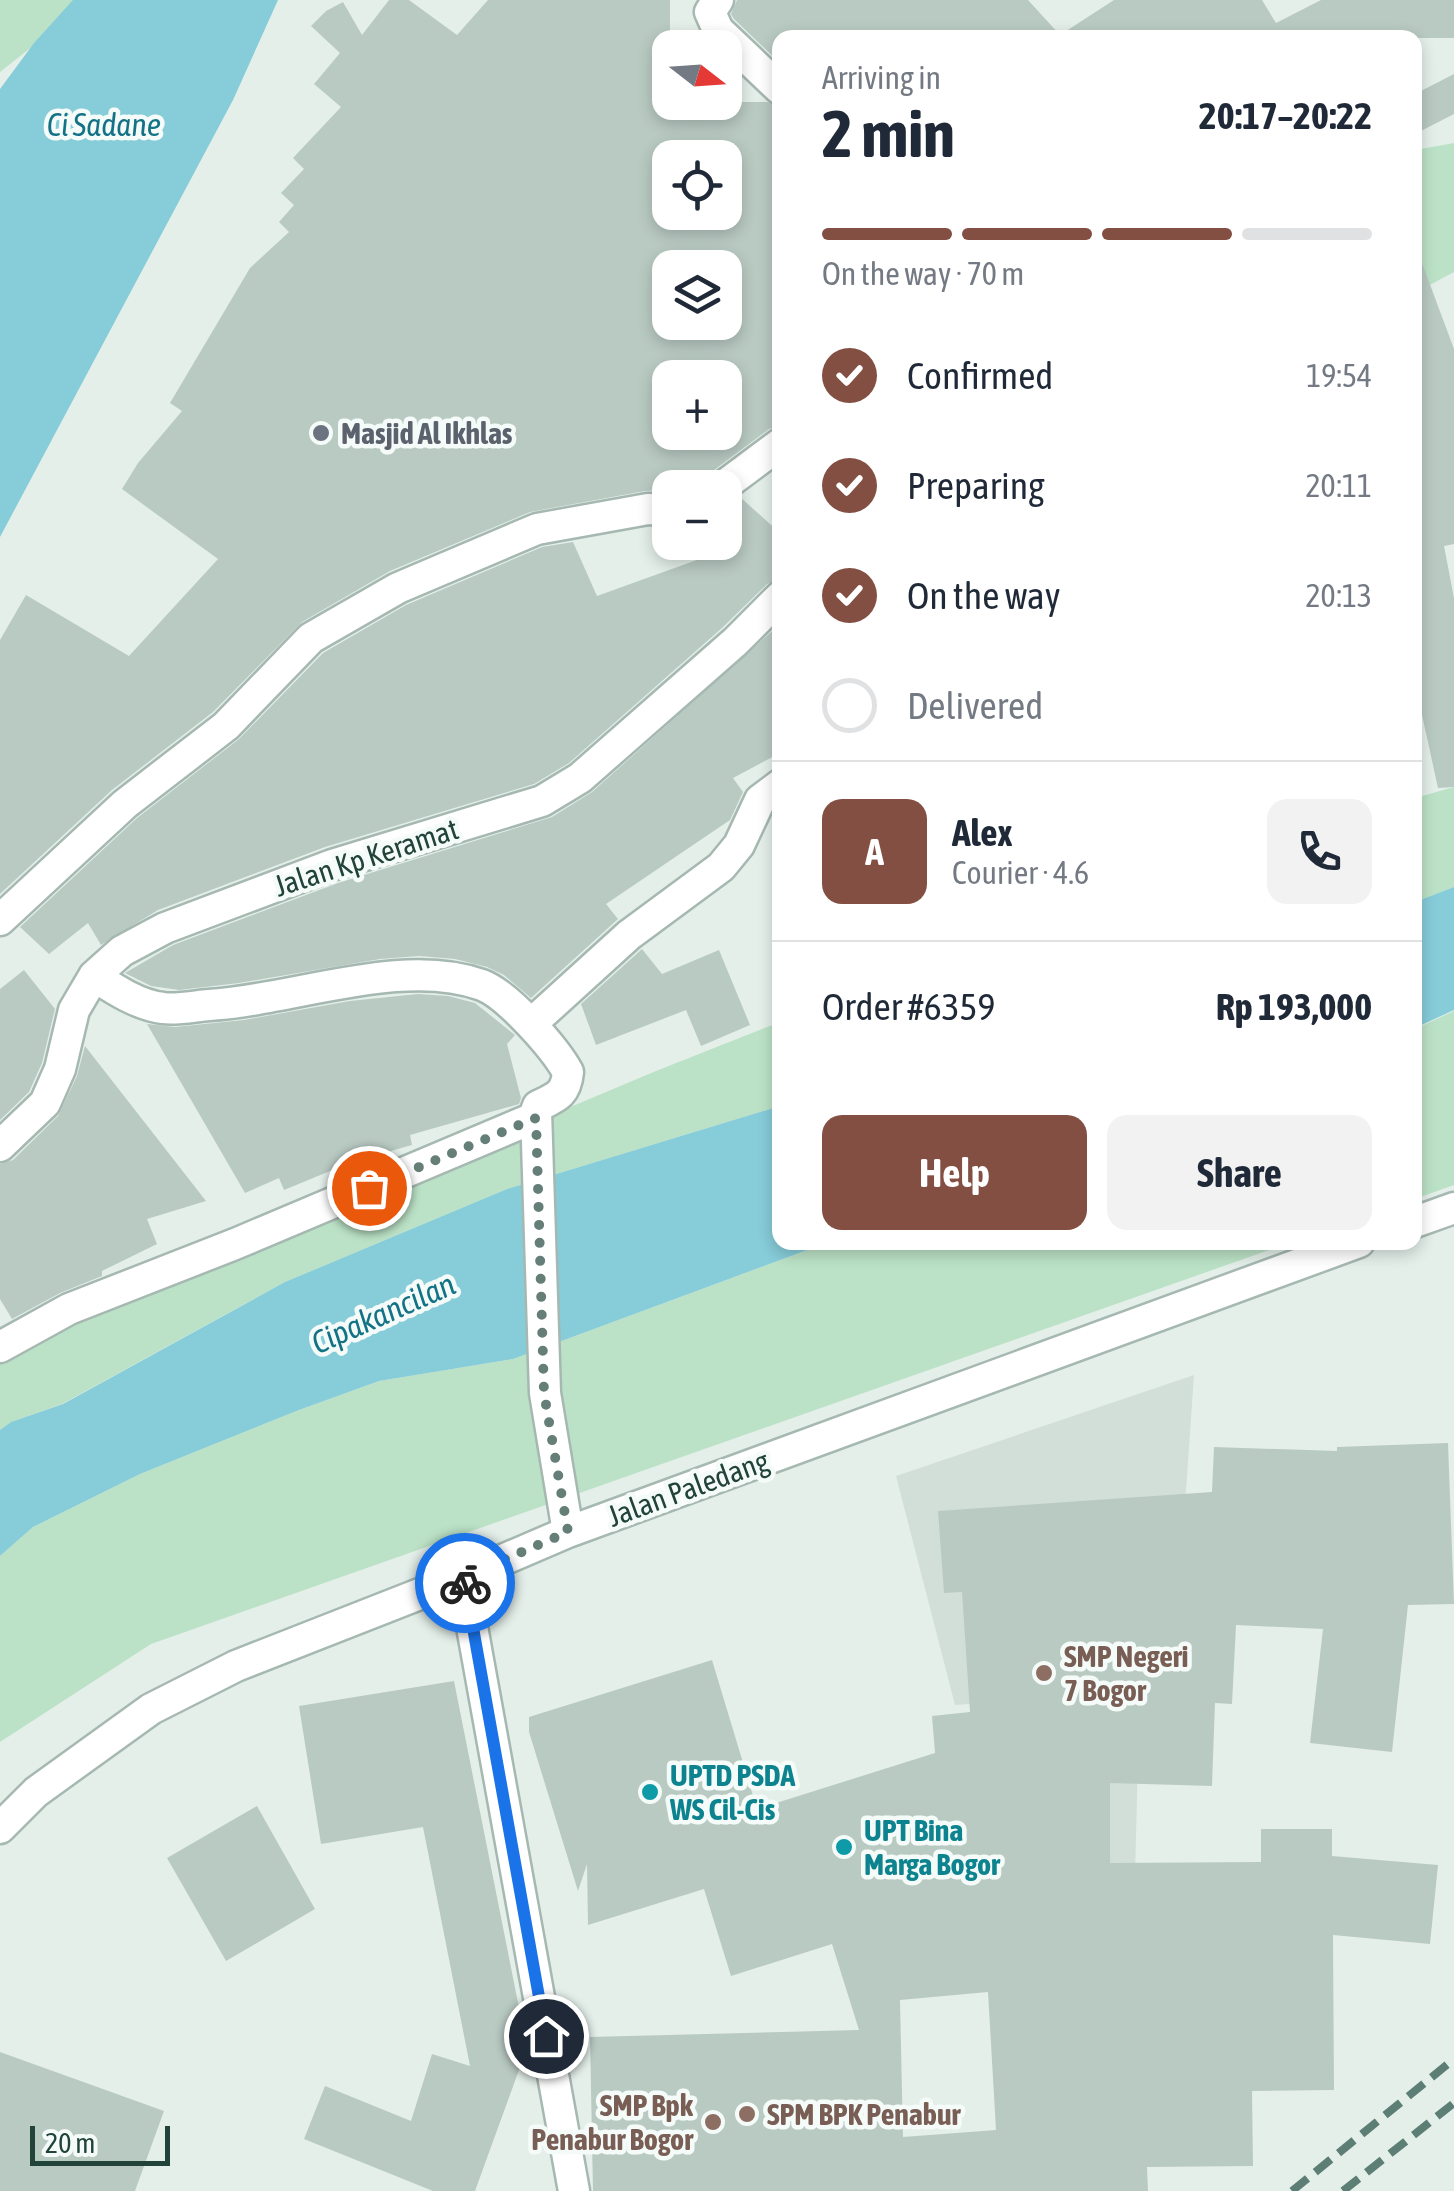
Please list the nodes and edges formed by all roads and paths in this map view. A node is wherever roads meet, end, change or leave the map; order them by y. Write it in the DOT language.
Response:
graph roads {
  1 [pos="718,0"];
  2 [pos="772,81"];
  3 [pos="772,450"];
  4 [pos="742,472"];
  5 [pos="652,509"];
  6 [pos="772,605"];
  7 [pos="772,791"];
  8 [pos="0,920"];
  9 [pos="94,976"];
  10 [pos="531,1024"];
  11 [pos="537,1124"];
  12 [pos="0,1146"];
  13 [pos="1454,1208"];
  14 [pos="1422,1219"];
  15 [pos="1336,1250"];
  16 [pos="0,1347"];
  17 [pos="568,1532"];
  18 [pos="464,1577"];
  19 [pos="0,1828"];
  20 [pos="574,2191"];
  1 -- 2 [label="street"];
  3 -- 4 [label="street"];
  5 -- 8 [label="street"];
  6 -- 9 [label="street, Jalan Kp Keramat"];
  7 -- 10 [label="street"];
  9 -- 10 [label="street"];
  9 -- 12 [label="street, Jalan Kp Keramat"];
  10 -- 11 [label="street"];
  11 -- 16 [label="street"];
  11 -- 17 [label="street"];
  13 -- 14 [label="street"];
  15 -- 17 [label="street, Jalan Paledang"];
  17 -- 18 [label="street, Jalan Paledang"];
  18 -- 19 [label="street, Jalan Paledang"];
  18 -- 20 [label="street"];
}
